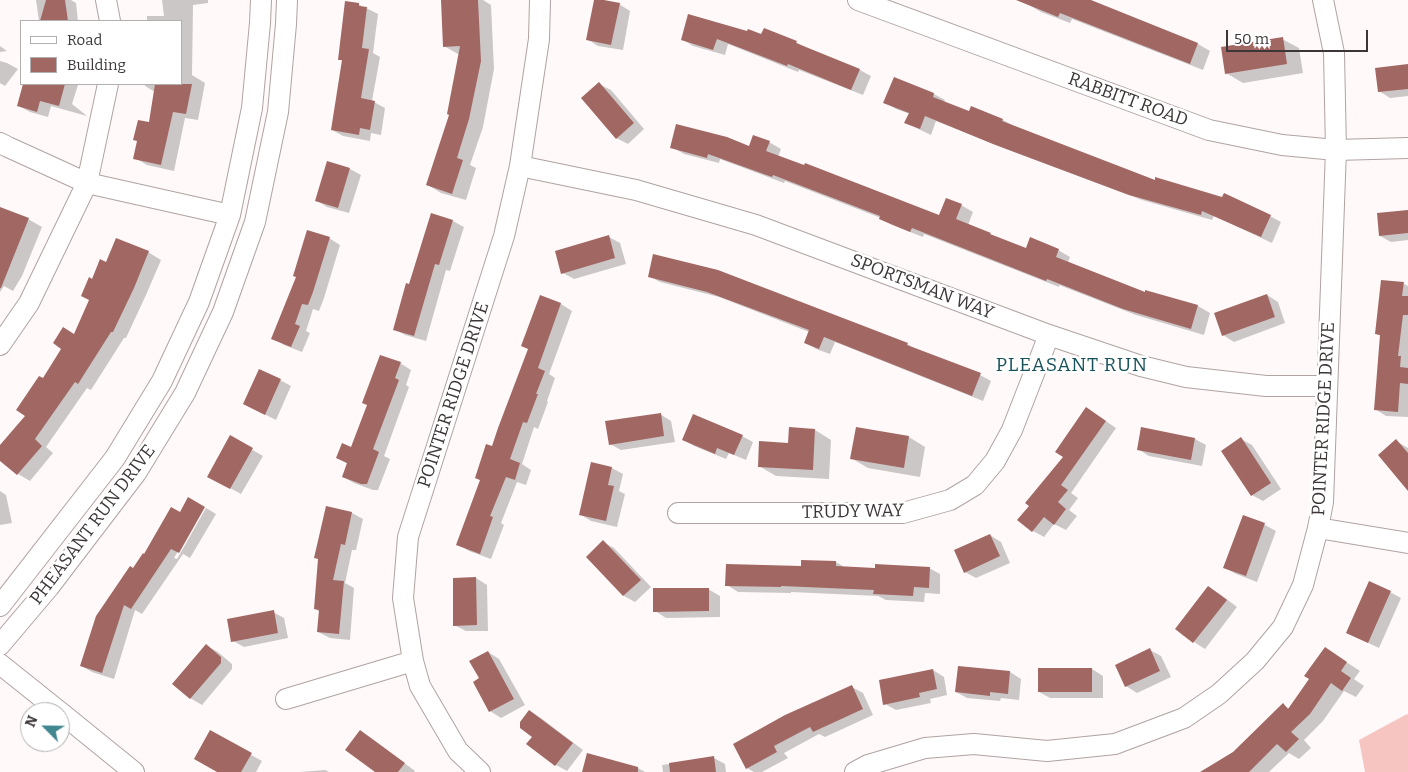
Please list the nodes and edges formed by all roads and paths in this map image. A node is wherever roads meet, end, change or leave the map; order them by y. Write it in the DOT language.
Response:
graph roads {
  1 [pos="106,0"];
  2 [pos="261,0"];
  3 [pos="286,0"];
  4 [pos="540,0"];
  5 [pos="858,0"];
  6 [pos="1323,0"];
  7 [pos="110,20"];
  8 [pos="108,85"];
  9 [pos="0,143"];
  10 [pos="1408,148"];
  11 [pos="1336,150"];
  12 [pos="520,166"];
  13 [pos="87,183"];
  14 [pos="230,215"];
  15 [pos="1050,335"];
  16 [pos="0,345"];
  17 [pos="1326,386"];
  18 [pos="678,513"];
  19 [pos="1318,528"];
  20 [pos="1408,543"];
  21 [pos="0,606"];
  22 [pos="0,645"];
  23 [pos="413,661"];
  24 [pos="0,664"];
  25 [pos="286,699"];
  26 [pos="48,702"];
  27 [pos="70,720"];
  28 [pos="134,772"];
  29 [pos="480,772"];
  30 [pos="855,772"];
  1 -- 7 [label="street"];
  2 -- 14 [label="street, PHEASANT RUN DRIVE"];
  3 -- 22 [label="street, PHEASANT RUN DRIVE"];
  4 -- 12 [label="street, POINTER RIDGE DRIVE"];
  5 -- 11 [label="street, RABBITT ROAD"];
  6 -- 11 [label="street, POINTER RIDGE DRIVE"];
  8 -- 13 [label="street"];
  9 -- 13 [label="street"];
  10 -- 11 [label="street, RABBITT ROAD"];
  11 -- 17 [label="street, POINTER RIDGE DRIVE"];
  12 -- 15 [label="street, SPORTSMAN WAY"];
  12 -- 23 [label="street, POINTER RIDGE DRIVE"];
  13 -- 14 [label="street"];
  13 -- 16 [label="street"];
  14 -- 21 [label="street, PHEASANT RUN DRIVE"];
  15 -- 17 [label="street, SPORTSMAN WAY"];
  15 -- 18 [label="street, TRUDY WAY"];
  17 -- 19 [label="street, POINTER RIDGE DRIVE"];
  19 -- 20 [label="street"];
  19 -- 30 [label="street, POINTER RIDGE DRIVE"];
  23 -- 25 [label="street"];
  23 -- 29 [label="street, POINTER RIDGE DRIVE"];
  24 -- 26 [label="street"];
  27 -- 28 [label="street"];
}
